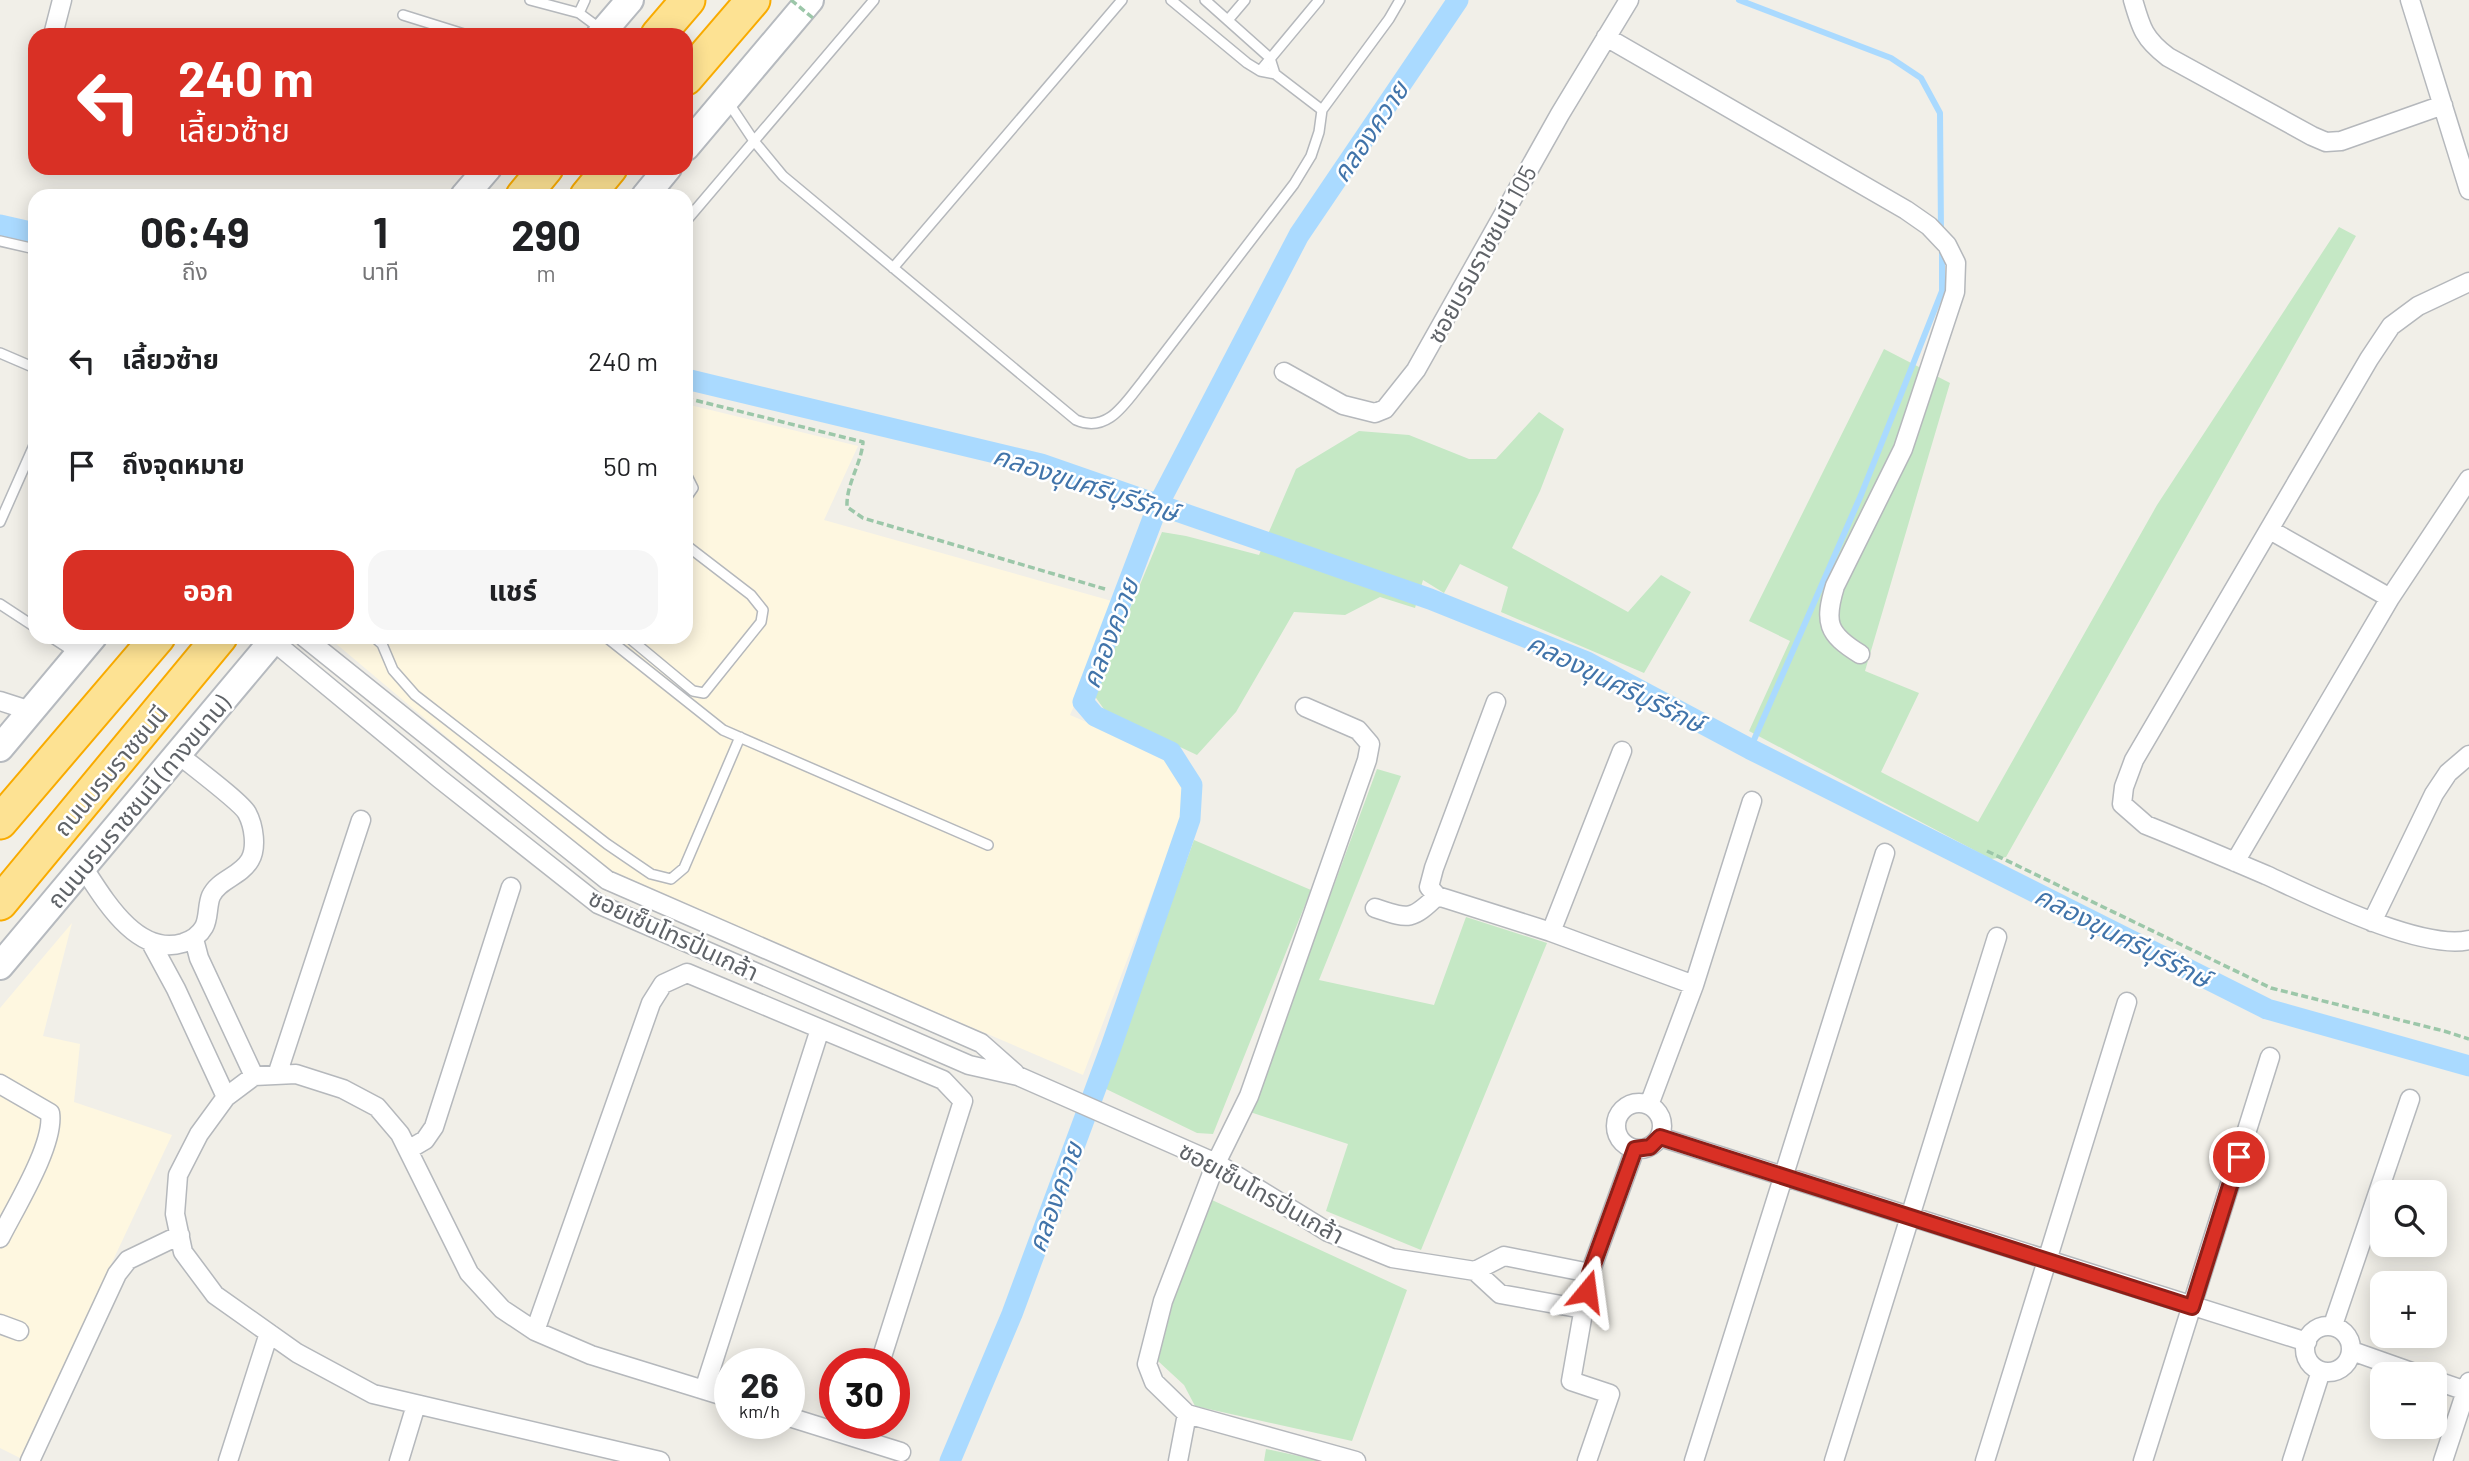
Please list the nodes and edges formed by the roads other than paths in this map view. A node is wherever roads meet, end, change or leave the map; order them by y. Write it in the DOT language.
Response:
graph roads {
  1 [pos="62,0"];
  2 [pos="530,0"];
  3 [pos="585,0"];
  4 [pos="630,0"];
  5 [pos="688,0"];
  6 [pos="753,0"];
  7 [pos="874,0"];
  8 [pos="1122,0"];
  9 [pos="1171,0"];
  10 [pos="1205,0"];
  11 [pos="1245,0"];
  12 [pos="1319,0"];
  13 [pos="1401,0"];
  14 [pos="1629,0"];
  15 [pos="2133,0"];
  16 [pos="2410,0"];
  17 [pos="812,9"];
  18 [pos="579,13"];
  19 [pos="403,15"];
  20 [pos="1228,20"];
  21 [pos="55,28"];
  22 [pos="445,28"];
  23 [pos="596,28"];
  24 [pos="606,28"];
  25 [pos="664,28"];
  26 [pos="1606,37"];
  27 [pos="1270,58"];
  28 [pos="693,70"];
  29 [pos="1260,71"];
  30 [pos="1275,75"];
  31 [pos="727,99"];
  32 [pos="2443,105"];
  33 [pos="1322,110"];
  34 [pos="693,139"];
  35 [pos="754,141"];
  36 [pos="482,175"];
  37 [pos="540,175"];
  38 [pos="604,175"];
  39 [pos="662,175"];
  40 [pos="470,189"];
  41 [pos="529,189"];
  42 [pos="593,189"];
  43 [pos="651,189"];
  44 [pos="2469,190"];
  45 [pos="693,213"];
  46 [pos="0,241"];
  47 [pos="28,247"];
  48 [pos="893,268"];
  49 [pos="2469,282"];
  50 [pos="0,353"];
  51 [pos="28,365"];
  52 [pos="1284,372"];
  53 [pos="28,459"];
  54 [pos="2469,479"];
  55 [pos="0,522"];
  56 [pos="2270,530"];
  57 [pos="693,550"];
  58 [pos="2390,598"];
  59 [pos="0,604"];
  60 [pos="28,622"];
  61 [pos="152,644"];
  62 [pos="214,644"];
  63 [pos="270,644"];
  64 [pos="280,644"];
  65 [pos="313,644"];
  66 [pos="382,644"];
  67 [pos="615,644"];
  68 [pos="636,644"];
  69 [pos="86,646"];
  70 [pos="1860,654"];
  71 [pos="0,701"];
  72 [pos="1496,702"];
  73 [pos="1306,707"];
  74 [pos="31,711"];
  75 [pos="740,737"];
  76 [pos="2,744"];
  77 [pos="1622,751"];
  78 [pos="178,754"];
  79 [pos="2469,755"];
  80 [pos="1752,801"];
  81 [pos="361,820"];
  82 [pos="0,822"];
  83 [pos="988,845"];
  84 [pos="1885,853"];
  85 [pos="2235,862"];
  86 [pos="83,867"];
  87 [pos="511,887"];
  88 [pos="1437,896"];
  89 [pos="0,902"];
  90 [pos="1376,908"];
  91 [pos="2372,922"];
  92 [pos="1551,932"];
  93 [pos="1997,937"];
  94 [pos="194,939"];
  95 [pos="2469,940"];
  96 [pos="150,941"];
  97 [pos="0,966"];
  98 [pos="1694,985"];
  99 [pos="2127,1002"];
  100 [pos="820,1029"];
  101 [pos="2270,1057"];
  102 [pos="254,1076"];
  103 [pos="277,1076"];
  104 [pos="1018,1076"];
  105 [pos="0,1084"];
  106 [pos="226,1097"];
  107 [pos="2410,1099"];
  108 [pos="1649,1105"];
  109 [pos="1660,1137"];
  110 [pos="1635,1149"];
  111 [pos="408,1150"];
  112 [pos="1216,1163"];
  113 [pos="1784,1176"];
  114 [pos="1910,1217"];
  115 [pos="180,1236"];
  116 [pos="0,1238"];
  117 [pos="2047,1260"];
  118 [pos="1475,1271"];
  119 [pos="1590,1273"];
  120 [pos="2192,1307"];
  121 [pos="1583,1308"];
  122 [pos="0,1324"];
  123 [pos="2333,1325"];
  124 [pos="19,1331"];
  125 [pos="535,1331"];
  126 [pos="269,1333"];
  127 [pos="2306,1342"];
  128 [pos="885,1348"];
  129 [pos="2352,1351"];
  130 [pos="2383,1362"];
  131 [pos="2321,1371"];
  132 [pos="2447,1383"];
  133 [pos="2468,1388"];
  134 [pos="704,1390"];
  135 [pos="714,1393"];
  136 [pos="416,1405"];
  137 [pos="1187,1414"];
  138 [pos="876,1439"];
  139 [pos="584,1443"];
  140 [pos="901,1452"];
  141 [pos="30,1461"];
  142 [pos="228,1461"];
  143 [pos="399,1461"];
  144 [pos="578,1461"];
  145 [pos="660,1461"];
  146 [pos="1178,1461"];
  147 [pos="1356,1461"];
  148 [pos="1587,1461"];
  149 [pos="1694,1461"];
  150 [pos="1834,1461"];
  151 [pos="1985,1461"];
  152 [pos="2143,1461"];
  153 [pos="2292,1461"];
  154 [pos="2443,1461"];
  1 -- 21 [label="street"];
  2 -- 18 [label="lane"];
  3 -- 18 [label="lane"];
  4 -- 24 [label="main road"];
  5 -- 25 [label="highway"];
  6 -- 28 [label="highway"];
  7 -- 35 [label="lane"];
  8 -- 48 [label="lane"];
  9 -- 29 [label="lane"];
  10 -- 20 [label="lane"];
  11 -- 20 [label="lane"];
  12 -- 27 [label="lane"];
  13 -- 33 [label="lane"];
  14 -- 26 [label="street, ซอยบรมราชชนนี 105"];
  15 -- 32 [label="street"];
  16 -- 32 [label="street"];
  17 -- 31 [label="main road"];
  18 -- 23 [label="lane"];
  19 -- 22 [label="lane"];
  20 -- 27 [label="lane"];
  26 -- 52 [label="street, ซอยบรมราชชนนี 105"];
  26 -- 70 [label="street"];
  27 -- 29 [label="lane"];
  27 -- 30 [label="lane"];
  29 -- 30 [label="lane"];
  30 -- 33 [label="lane"];
  31 -- 34 [label="main road"];
  31 -- 35 [label="lane"];
  32 -- 44 [label="street"];
  33 -- 48 [label="lane"];
  35 -- 45 [label="lane"];
  35 -- 48 [label="lane"];
  36 -- 40 [label="main road"];
  37 -- 41 [label="highway"];
  38 -- 42 [label="highway"];
  39 -- 43 [label="main road"];
  46 -- 47 [label="lane"];
  49 -- 56 [label="street"];
  50 -- 51 [label="lane"];
  53 -- 55 [label="lane"];
  54 -- 58 [label="street"];
  56 -- 58 [label="street"];
  56 -- 85 [label="street"];
  57 -- 68 [label="lane"];
  58 -- 85 [label="street"];
  59 -- 60 [label="lane"];
  61 -- 82 [label="highway, ถนนบรมราชชนนี"];
  62 -- 89 [label="highway, ถนนบรมราชชนนี"];
  63 -- 78 [label="main road, ถนนบรมราชชนนี (ทางขนาน)"];
  64 -- 104 [label="street, ซอยเซ็นโทรปิ่นเกล้า"];
  65 -- 104 [label="street, ซอยเซ็นโทรปิ่นเกล้า"];
  66 -- 75 [label="lane"];
  67 -- 75 [label="lane"];
  69 -- 74 [label="main road"];
  71 -- 74 [label="street"];
  72 -- 88 [label="street"];
  73 -- 112 [label="street"];
  74 -- 76 [label="main road"];
  75 -- 83 [label="lane"];
  77 -- 92 [label="street"];
  78 -- 86 [label="main road, ถนนบรมราชชนนี (ทางขนาน)"];
  78 -- 94 [label="street"];
  79 -- 91 [label="street"];
  80 -- 98 [label="street"];
  81 -- 103 [label="street"];
  84 -- 113 [label="street"];
  85 -- 91 [label="street"];
  86 -- 96 [label="street"];
  86 -- 97 [label="main road, ถนนบรมราชชนนี (ทางขนาน)"];
  87 -- 111 [label="street"];
  88 -- 90 [label="street"];
  88 -- 92 [label="street"];
  91 -- 95 [label="street"];
  92 -- 98 [label="street"];
  93 -- 114 [label="street"];
  94 -- 96 [label="street"];
  94 -- 102 [label="street"];
  96 -- 106 [label="street"];
  98 -- 108 [label="street"];
  99 -- 117 [label="street"];
  100 -- 125 [label="street"];
  100 -- 128 [label="street"];
  100 -- 134 [label="street"];
  101 -- 120 [label="street"];
  102 -- 103 [label="street"];
  102 -- 106 [label="street"];
  103 -- 111 [label="street"];
  104 -- 112 [label="street, ซอยเซ็นโทรปิ่นเกล้า"];
  105 -- 116 [label="street"];
  106 -- 115 [label="street"];
  107 -- 123 [label="street"];
  108 -- 109 [label="street"];
  108 -- 110 [label="street"];
  109 -- 110 [label="street"];
  109 -- 113 [label="street"];
  110 -- 119 [label="street"];
  111 -- 125 [label="street"];
  112 -- 118 [label="street, ซอยเซ็นโทรปิ่นเกล้า"];
  112 -- 137 [label="street"];
  113 -- 114 [label="street"];
  113 -- 149 [label="street"];
  114 -- 117 [label="street"];
  114 -- 150 [label="street"];
  115 -- 126 [label="street"];
  115 -- 141 [label="street"];
  117 -- 120 [label="street"];
  117 -- 151 [label="street"];
  118 -- 119 [label="street"];
  118 -- 121 [label="street"];
  119 -- 121 [label="street"];
  120 -- 127 [label="street"];
  120 -- 152 [label="street"];
  121 -- 148 [label="street"];
  122 -- 124 [label="street"];
  123 -- 127 [label="street"];
  123 -- 129 [label="street"];
  125 -- 134 [label="street"];
  126 -- 136 [label="street"];
  126 -- 142 [label="street"];
  127 -- 131 [label="street"];
  129 -- 130 [label="street"];
  129 -- 131 [label="street"];
  131 -- 153 [label="street"];
  132 -- 133 [label="street"];
  133 -- 154 [label="street"];
  134 -- 135 [label="street"];
  136 -- 139 [label="street"];
  136 -- 143 [label="street"];
  137 -- 146 [label="street"];
  137 -- 147 [label="street"];
  138 -- 140 [label="street"];
  139 -- 144 [label="street"];
  139 -- 145 [label="street"];
}
